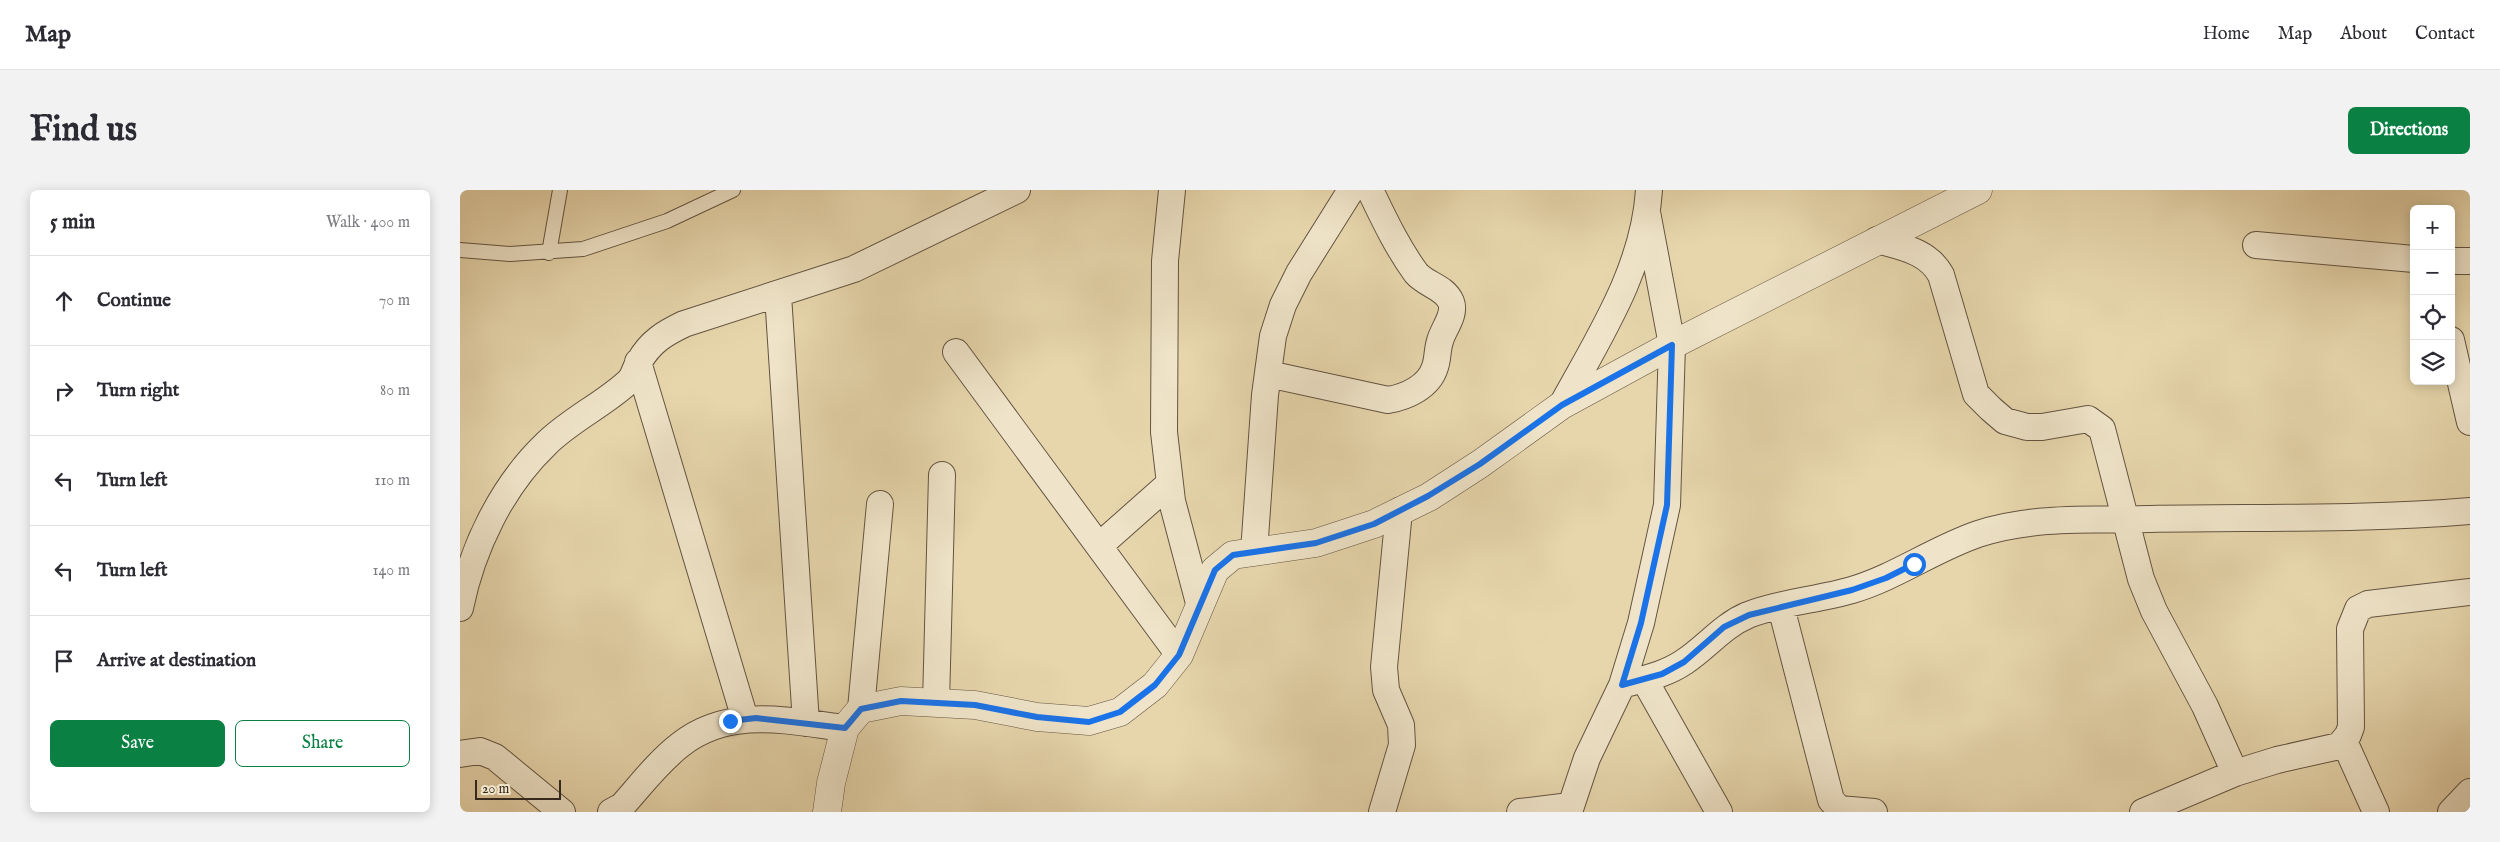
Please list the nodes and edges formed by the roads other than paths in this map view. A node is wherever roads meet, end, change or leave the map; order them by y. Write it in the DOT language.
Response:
graph roads {
  1 [pos="560,190"];
  2 [pos="733,190"];
  3 [pos="1017,190"];
  4 [pos="1172,190"];
  5 [pos="1351,190"];
  6 [pos="1370,190"];
  7 [pos="1978,190"];
  8 [pos="1648,201"];
  9 [pos="1877,240"];
  10 [pos="2256,245"];
  11 [pos="460,250"];
  12 [pos="549,253"];
  13 [pos="2410,259"];
  14 [pos="2455,261"];
  15 [pos="2470,261"];
  16 [pos="778,295"];
  17 [pos="1672,345"];
  18 [pos="956,352"];
  19 [pos="2455,357"];
  20 [pos="638,362"];
  21 [pos="1268,374"];
  22 [pos="1562,405"];
  23 [pos="2470,422"];
  24 [pos="942,475"];
  25 [pos="1170,484"];
  26 [pos="880,504"];
  27 [pos="1399,511"];
  28 [pos="2470,511"];
  29 [pos="2127,520"];
  30 [pos="1099,546"];
  31 [pos="1254,552"];
  32 [pos="2470,592"];
  33 [pos="1199,604"];
  34 [pos="1781,607"];
  35 [pos="460,608"];
  36 [pos="1179,655"];
  37 [pos="1633,682"];
  38 [pos="936,703"];
  39 [pos="744,719"];
  40 [pos="853,719"];
  41 [pos="806,724"];
  42 [pos="2344,741"];
  43 [pos="460,747"];
  44 [pos="460,754"];
  45 [pos="2235,774"];
  46 [pos="2470,792"];
  47 [pos="2172,805"];
  48 [pos="1569,809"];
  49 [pos="562,812"];
  50 [pos="612,812"];
  51 [pos="827,812"];
  52 [pos="1382,812"];
  53 [pos="1520,812"];
  54 [pos="1719,812"];
  55 [pos="1874,812"];
  56 [pos="2143,812"];
  57 [pos="2376,812"];
  58 [pos="2451,812"];
  1 -- 12 [label="lane"];
  2 -- 12 [label="lane"];
  3 -- 16 [label="street"];
  4 -- 25 [label="street"];
  5 -- 21 [label="street"];
  6 -- 21 [label="street"];
  7 -- 9 [label="street"];
  8 -- 17 [label="street"];
  8 -- 22 [label="street"];
  9 -- 17 [label="street"];
  9 -- 29 [label="street"];
  10 -- 13 [label="street"];
  11 -- 12 [label="lane"];
  14 -- 15 [label="street"];
  16 -- 20 [label="street"];
  16 -- 41 [label="street"];
  17 -- 22 [label="street"];
  17 -- 37 [label="street"];
  18 -- 30 [label="street"];
  19 -- 23 [label="street"];
  20 -- 35 [label="street"];
  20 -- 39 [label="street"];
  21 -- 31 [label="street"];
  22 -- 27 [label="street"];
  24 -- 38 [label="street"];
  25 -- 30 [label="street"];
  25 -- 33 [label="street"];
  26 -- 40 [label="street"];
  27 -- 31 [label="street"];
  27 -- 52 [label="street"];
  28 -- 29 [label="street"];
  29 -- 34 [label="street"];
  29 -- 45 [label="street"];
  30 -- 36 [label="street"];
  31 -- 33 [label="street"];
  32 -- 42 [label="street"];
  33 -- 36 [label="street"];
  34 -- 37 [label="street"];
  34 -- 55 [label="street"];
  36 -- 38 [label="street"];
  37 -- 48 [label="street"];
  37 -- 54 [label="street"];
  38 -- 40 [label="street"];
  39 -- 41 [label="street"];
  39 -- 50 [label="street"];
  40 -- 41 [label="street"];
  40 -- 51 [label="street"];
  42 -- 45 [label="street"];
  42 -- 57 [label="street"];
  43 -- 44 [label="street"];
  44 -- 49 [label="street"];
  45 -- 47 [label="street"];
  46 -- 58 [label="street"];
  47 -- 56 [label="street"];
  48 -- 53 [label="street"];
}
